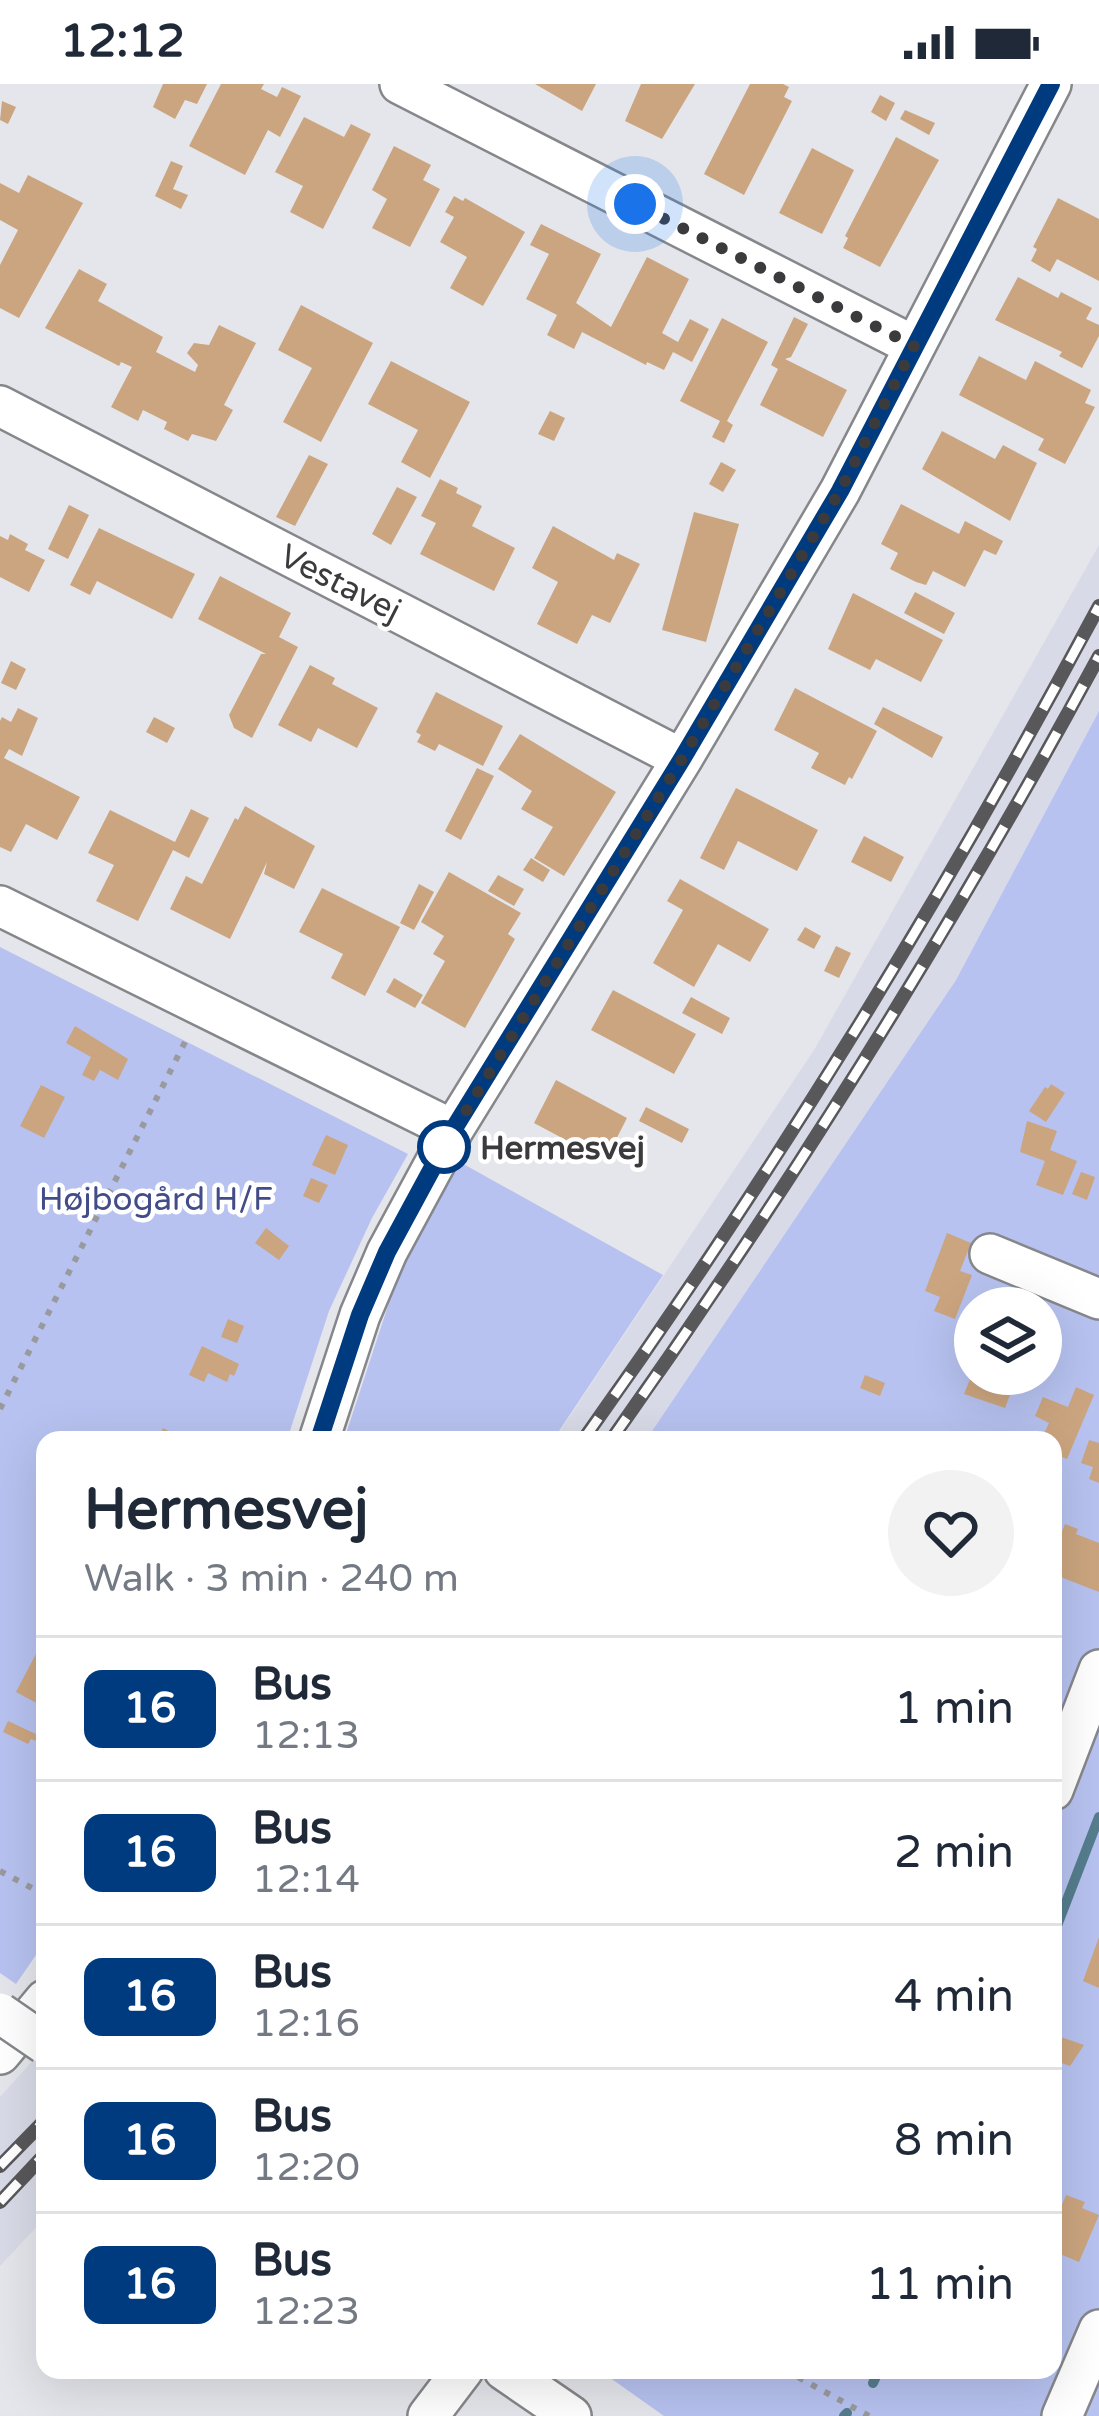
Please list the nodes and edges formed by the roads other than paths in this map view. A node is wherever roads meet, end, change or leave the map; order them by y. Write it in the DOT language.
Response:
graph roads {
  1 [pos="400,84"];
  2 [pos="1051,84"];
  3 [pos="914,346"];
  4 [pos="0,406"];
  5 [pos="682,759"];
  6 [pos="0,907"];
  7 [pos="453,1130"];
  8 [pos="990,1254"];
  9 [pos="1099,1299"];
  10 [pos="322,1431"];
  11 [pos="1099,1670"];
  12 [pos="1067,1715"];
  13 [pos="36,2011"];
  14 [pos="0,2013"];
  15 [pos="36,2038"];
  16 [pos="0,2054"];
  17 [pos="1099,2330"];
  18 [pos="456,2379"];
  19 [pos="517,2379"];
  20 [pos="428,2416"];
  21 [pos="571,2416"];
  22 [pos="1062,2416"];
  1 -- 3 [label="street"];
  2 -- 3 [label="street"];
  3 -- 5 [label="street"];
  4 -- 5 [label="street, Vestavej"];
  5 -- 7 [label="street"];
  6 -- 7 [label="street"];
  7 -- 10 [label="street"];
  8 -- 9 [label="street"];
  11 -- 12 [label="street"];
  13 -- 16 [label="street"];
  14 -- 15 [label="street, bridge"];
  17 -- 22 [label="street"];
  18 -- 20 [label="street"];
  19 -- 21 [label="street"];
}
